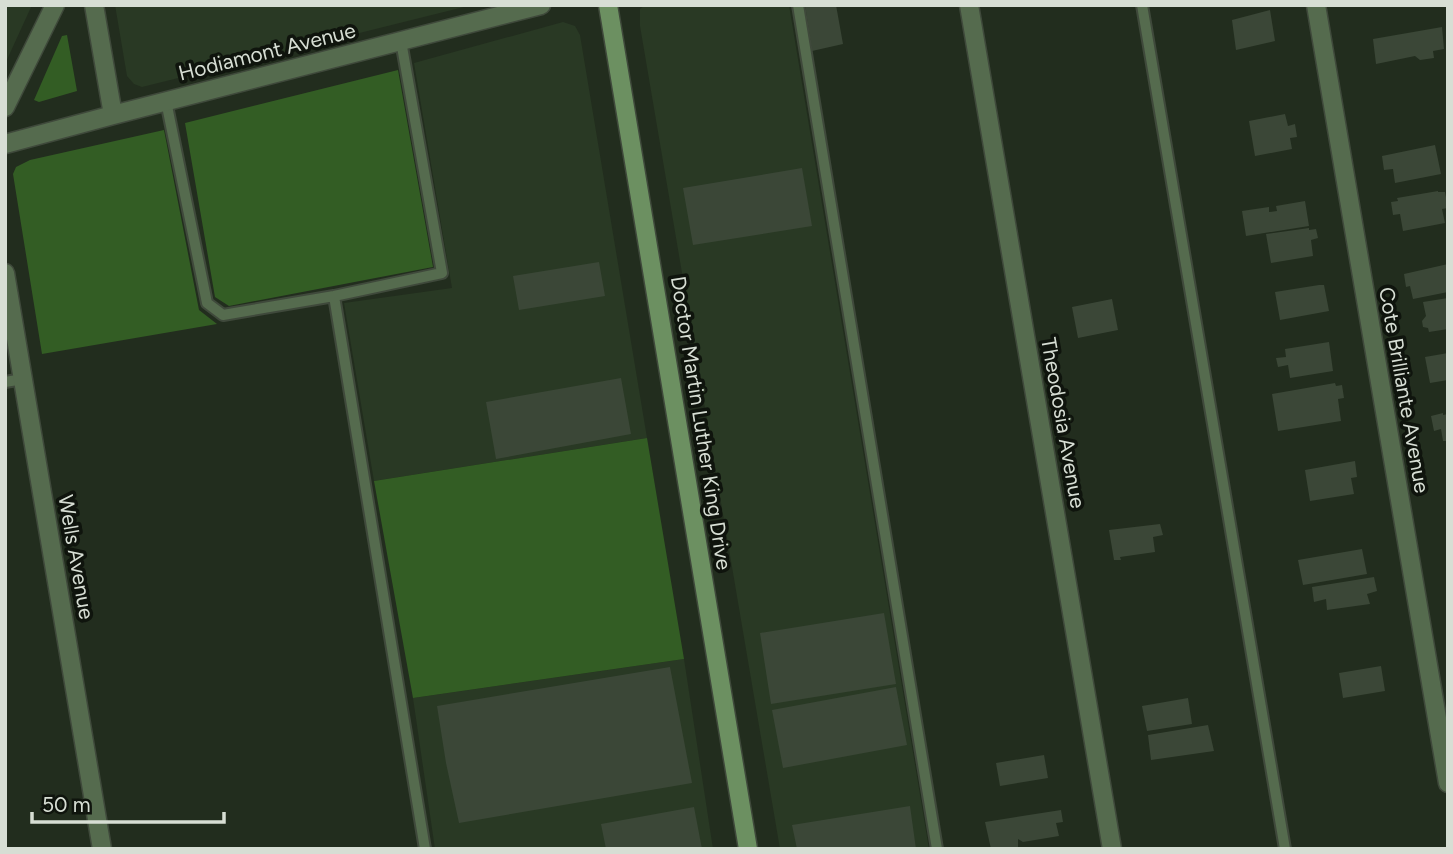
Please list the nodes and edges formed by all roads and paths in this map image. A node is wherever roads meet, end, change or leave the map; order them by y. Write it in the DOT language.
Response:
graph roads {
  1 [pos="55,5"];
  2 [pos="94,5"];
  3 [pos="541,5"];
  4 [pos="608,5"];
  5 [pos="798,5"];
  6 [pos="969,5"];
  7 [pos="1142,5"];
  8 [pos="1316,5"];
  9 [pos="401,41"];
  10 [pos="166,101"];
  11 [pos="5,107"];
  12 [pos="113,115"];
  13 [pos="5,144"];
  14 [pos="5,273"];
  15 [pos="334,296"];
  16 [pos="14,381"];
  17 [pos="1448,783"];
  18 [pos="102,849"];
  19 [pos="425,849"];
  20 [pos="748,849"];
  21 [pos="937,849"];
  22 [pos="1112,849"];
  23 [pos="1285,849"];
  1 -- 11 [label="street"];
  2 -- 12 [label="street"];
  3 -- 9 [label="street, Hodiamont Avenue"];
  4 -- 20 [label="main road, Doctor Martin Luther King Drive"];
  5 -- 21 [label="lane"];
  6 -- 22 [label="street, Theodosia Avenue"];
  7 -- 23 [label="lane"];
  8 -- 17 [label="street, Cote Brilliante Avenue"];
  9 -- 10 [label="street, Hodiamont Avenue"];
  9 -- 15 [label="lane"];
  10 -- 12 [label="street, Hodiamont Avenue"];
  10 -- 15 [label="lane"];
  12 -- 13 [label="street, Hodiamont Avenue"];
  14 -- 16 [label="street, Wells Avenue"];
  15 -- 19 [label="lane"];
  16 -- 18 [label="street, Wells Avenue"];
}
